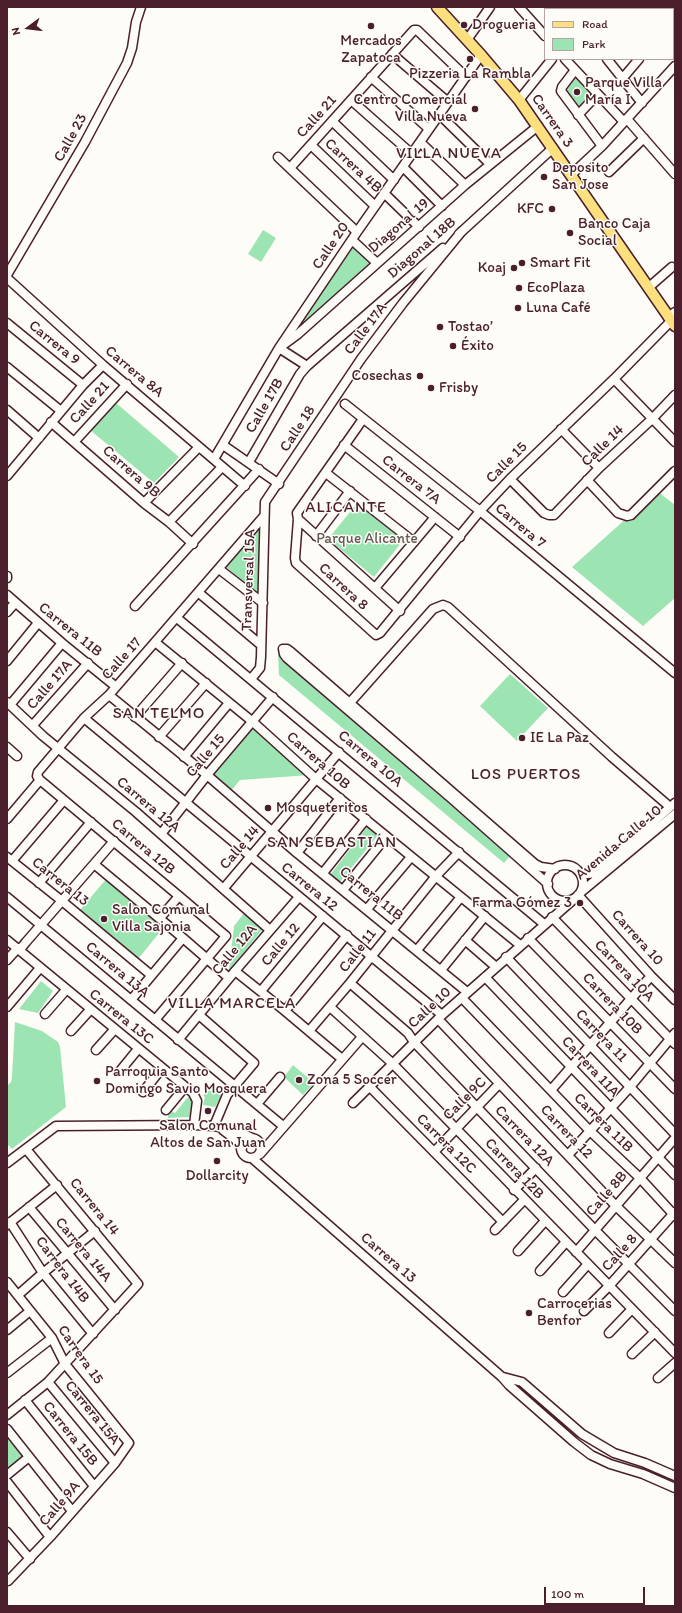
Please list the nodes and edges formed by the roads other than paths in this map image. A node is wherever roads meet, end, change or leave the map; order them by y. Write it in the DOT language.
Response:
graph roads {
  1 [pos="141,7"];
  2 [pos="437,7"];
  3 [pos="483,7"];
  4 [pos="490,7"];
  5 [pos="519,7"];
  6 [pos="544,35"];
  7 [pos="465,38"];
  8 [pos="392,54"];
  9 [pos="481,55"];
  10 [pos="551,60"];
  11 [pos="566,60"];
  12 [pos="608,60"];
  13 [pos="638,60"];
  14 [pos="675,66"];
  15 [pos="575,70"];
  16 [pos="466,76"];
  17 [pos="371,77"];
  18 [pos="622,79"];
  19 [pos="597,95"];
  20 [pos="351,100"];
  21 [pos="519,100"];
  22 [pos="448,102"];
  23 [pos="642,103"];
  24 [pos="440,115"];
  25 [pos="578,115"];
  26 [pos="625,120"];
  27 [pos="332,121"];
  28 [pos="538,126"];
  29 [pos="429,129"];
  30 [pos="644,138"];
  31 [pos="420,142"];
  32 [pos="311,145"];
  33 [pos="602,146"];
  34 [pos="553,148"];
  35 [pos="412,154"];
  36 [pos="278,157"];
  37 [pos="490,164"];
  38 [pos="403,167"];
  39 [pos="290,168"];
  40 [pos="609,172"];
  41 [pos="571,174"];
  42 [pos="675,174"];
  43 [pos="394,180"];
  44 [pos="465,185"];
  45 [pos="384,193"];
  46 [pos="375,206"];
  47 [pos="442,206"];
  48 [pos="419,227"];
  49 [pos="462,231"];
  50 [pos="357,232"];
  51 [pos="352,240"];
  52 [pos="378,263"];
  53 [pos="672,267"];
  54 [pos="7,275"];
  55 [pos="7,278"];
  56 [pos="648,288"];
  57 [pos="672,319"];
  58 [pos="7,323"];
  59 [pos="279,348"];
  60 [pos="103,365"];
  61 [pos="307,366"];
  62 [pos="7,367"];
  63 [pos="614,379"];
  64 [pos="127,384"];
  65 [pos="83,385"];
  66 [pos="341,389"];
  67 [pos="675,394"];
  68 [pos="345,404"];
  69 [pos="7,410"];
  70 [pos="61,411"];
  71 [pos="363,419"];
  72 [pos="652,419"];
  73 [pos="51,422"];
  74 [pos="561,429"];
  75 [pos="39,438"];
  76 [pos="75,442"];
  77 [pos="675,442"];
  78 [pos="223,445"];
  79 [pos="344,445"];
  80 [pos="199,447"];
  81 [pos="214,459"];
  82 [pos="249,462"];
  83 [pos="222,467"];
  84 [pos="598,468"];
  85 [pos="259,469"];
  86 [pos="675,471"];
  87 [pos="326,473"];
  88 [pos="7,476"];
  89 [pos="510,479"];
  90 [pos="587,480"];
  91 [pos="279,484"];
  92 [pos="245,486"];
  93 [pos="350,491"];
  94 [pos="144,503"];
  95 [pos="480,511"];
  96 [pos="264,516"];
  97 [pos="435,516"];
  98 [pos="298,519"];
  99 [pos="169,522"];
  100 [pos="316,536"];
  101 [pos="460,537"];
  102 [pos="414,542"];
  103 [pos="193,544"];
  104 [pos="219,569"];
  105 [pos="375,588"];
  106 [pos="199,593"];
  107 [pos="7,595"];
  108 [pos="15,603"];
  109 [pos="263,603"];
  110 [pos="135,606"];
  111 [pos="400,611"];
  112 [pos="7,612"];
  113 [pos="177,618"];
  114 [pos="38,623"];
  115 [pos="376,635"];
  116 [pos="155,642"];
  117 [pos="62,643"];
  118 [pos="261,645"];
  119 [pos="7,661"];
  120 [pos="88,663"];
  121 [pos="182,663"];
  122 [pos="675,673"];
  123 [pos="251,679"];
  124 [pos="206,683"];
  125 [pos="115,686"];
  126 [pos="109,695"];
  127 [pos="273,697"];
  128 [pos="229,703"];
  129 [pos="9,704"];
  130 [pos="347,706"];
  131 [pos="135,717"];
  132 [pos="84,718"];
  133 [pos="253,722"];
  134 [pos="33,725"];
  135 [pos="159,737"];
  136 [pos="7,748"];
  137 [pos="58,749"];
  138 [pos="339,752"];
  139 [pos="17,756"];
  140 [pos="184,757"];
  141 [pos="206,775"];
  142 [pos="316,779"];
  143 [pos="40,780"];
  144 [pos="340,798"];
  145 [pos="64,800"];
  146 [pos="185,803"];
  147 [pos="673,808"];
  148 [pos="366,819"];
  149 [pos="7,820"];
  150 [pos="91,822"];
  151 [pos="273,831"];
  152 [pos="161,834"];
  153 [pos="386,837"];
  154 [pos="114,841"];
  155 [pos="508,844"];
  156 [pos="459,852"];
  157 [pos="297,853"];
  158 [pos="250,857"];
  159 [pos="411,857"];
  160 [pos="10,859"];
  161 [pos="94,864"];
  162 [pos="555,869"];
  163 [pos="323,873"];
  164 [pos="580,873"];
  165 [pos="436,876"];
  166 [pos="39,883"];
  167 [pos="548,884"];
  168 [pos="224,888"];
  169 [pos="343,890"];
  170 [pos="577,895"];
  171 [pos="180,896"];
  172 [pos="7,897"];
  173 [pos="299,897"];
  174 [pos="461,897"];
  175 [pos="556,898"];
  176 [pos="62,901"];
  177 [pos="367,909"];
  178 [pos="323,916"];
  179 [pos="485,916"];
  180 [pos="552,917"];
  181 [pos="160,918"];
  182 [pos="544,924"];
  183 [pos="41,925"];
  184 [pos="270,930"];
  185 [pos="393,930"];
  186 [pos="347,935"];
  187 [pos="184,938"];
  188 [pos="528,938"];
  189 [pos="7,940"];
  190 [pos="465,940"];
  191 [pos="520,945"];
  192 [pos="17,949"];
  193 [pos="417,950"];
  194 [pos="371,956"];
  195 [pos="506,957"];
  196 [pos="207,958"];
  197 [pos="7,960"];
  198 [pos="496,966"];
  199 [pos="40,968"];
  200 [pos="441,970"];
  201 [pos="235,971"];
  202 [pos="152,975"];
  203 [pos="651,976"];
  204 [pos="485,977"];
  205 [pos="229,978"];
  206 [pos="350,983"];
  207 [pos="66,990"];
  208 [pos="261,991"];
  209 [pos="464,995"];
  210 [pos="631,999"];
  211 [pos="131,1000"];
  212 [pos="675,1000"];
  213 [pos="7,1007"];
  214 [pos="330,1007"];
  215 [pos="90,1010"];
  216 [pos="285,1011"];
  217 [pos="45,1014"];
  218 [pos="199,1016"];
  219 [pos="440,1017"];
  220 [pos="155,1020"];
  221 [pos="610,1022"];
  222 [pos="114,1030"];
  223 [pos="71,1031"];
  224 [pos="309,1031"];
  225 [pos="362,1037"];
  226 [pos="673,1039"];
  227 [pos="178,1040"];
  228 [pos="414,1042"];
  229 [pos="590,1045"];
  230 [pos="138,1049"];
  231 [pos="96,1050"];
  232 [pos="342,1059"];
  233 [pos="649,1062"];
  234 [pos="392,1063"];
  235 [pos="571,1067"];
  236 [pos="162,1068"];
  237 [pos="120,1071"];
  238 [pos="280,1077"];
  239 [pos="499,1084"];
  240 [pos="234,1086"];
  241 [pos="369,1086"];
  242 [pos="185,1087"];
  243 [pos="630,1087"];
  244 [pos="675,1089"];
  245 [pos="551,1090"];
  246 [pos="143,1092"];
  247 [pos="353,1102"];
  248 [pos="257,1104"];
  249 [pos="476,1106"];
  250 [pos="610,1109"];
  251 [pos="166,1110"];
  252 [pos="194,1125"];
  253 [pos="216,1126"];
  254 [pos="281,1128"];
  255 [pos="455,1129"];
  256 [pos="590,1131"];
  257 [pos="675,1134"];
  258 [pos="675,1138"];
  259 [pos="253,1139"];
  260 [pos="26,1148"];
  261 [pos="242,1148"];
  262 [pos="434,1152"];
  263 [pos="568,1155"];
  264 [pos="256,1157"];
  265 [pos="658,1157"];
  266 [pos="7,1163"];
  267 [pos="536,1168"];
  268 [pos="675,1176"];
  269 [pos="640,1178"];
  270 [pos="57,1185"];
  271 [pos="514,1190"];
  272 [pos="524,1200"];
  273 [pos="616,1206"];
  274 [pos="29,1207"];
  275 [pos="674,1214"];
  276 [pos="545,1221"];
  277 [pos="503,1222"];
  278 [pos="8,1223"];
  279 [pos="495,1230"];
  280 [pos="594,1230"];
  281 [pos="96,1232"];
  282 [pos="651,1239"];
  283 [pos="566,1242"];
  284 [pos="518,1251"];
  285 [pos="576,1252"];
  286 [pos="68,1254"];
  287 [pos="675,1263"];
  288 [pos="588,1264"];
  289 [pos="628,1264"];
  290 [pos="540,1272"];
  291 [pos="43,1273"];
  292 [pos="8,1286"];
  293 [pos="609,1286"];
  294 [pos="563,1292"];
  295 [pos="18,1295"];
  296 [pos="632,1309"];
  297 [pos="115,1310"];
  298 [pos="30,1311"];
  299 [pos="584,1311"];
  300 [pos="675,1311"];
  301 [pos="7,1330"];
  302 [pos="655,1332"];
  303 [pos="609,1333"];
  304 [pos="94,1334"];
  305 [pos="52,1338"];
  306 [pos="675,1353"];
  307 [pos="632,1354"];
  308 [pos="675,1362"];
  309 [pos="65,1364"];
  310 [pos="7,1373"];
  311 [pos="502,1377"];
  312 [pos="658,1378"];
  313 [pos="48,1382"];
  314 [pos="25,1400"];
  315 [pos="7,1415"];
  316 [pos="7,1429"];
  317 [pos="129,1443"];
  318 [pos="29,1457"];
  319 [pos="115,1463"];
  320 [pos="7,1475"];
  321 [pos="675,1476"];
  322 [pos="7,1482"];
  323 [pos="94,1486"];
  324 [pos="675,1488"];
  325 [pos="72,1511"];
  326 [pos="7,1532"];
  327 [pos="50,1537"];
  328 [pos="30,1559"];
  329 [pos="8,1581"];
  1 -- 54 [label="street, Calle 23"];
  2 -- 7 [label="main road, Carrera 3"];
  3 -- 7 [label="street"];
  4 -- 7 [label="street"];
  5 -- 6 [label="street"];
  7 -- 9 [label="main road, Carrera 3"];
  8 -- 16 [label="street, Calle 21"];
  8 -- 17 [label="street, Calle 21"];
  8 -- 22 [label="street"];
  9 -- 16 [label="street, Calle 20"];
  9 -- 21 [label="main road, Carrera 3"];
  10 -- 21 [label="street"];
  11 -- 15 [label="street"];
  12 -- 18 [label="street"];
  13 -- 18 [label="street"];
  14 -- 23 [label="street"];
  15 -- 19 [label="street"];
  15 -- 25 [label="street"];
  16 -- 22 [label="street, Calle 20"];
  17 -- 20 [label="street, Calle 21"];
  17 -- 29 [label="street"];
  18 -- 23 [label="street"];
  19 -- 25 [label="street"];
  19 -- 26 [label="street"];
  20 -- 27 [label="street, Calle 21"];
  20 -- 35 [label="street"];
  21 -- 28 [label="main road, Carrera 3"];
  22 -- 24 [label="street, Calle 20"];
  23 -- 26 [label="street"];
  24 -- 29 [label="street, Calle 20"];
  24 -- 37 [label="street"];
  25 -- 33 [label="street"];
  26 -- 30 [label="street"];
  26 -- 33 [label="street"];
  27 -- 32 [label="street, Calle 21"];
  27 -- 43 [label="street"];
  28 -- 34 [label="main road, Carrera 3"];
  28 -- 37 [label="street, Diagonal 19"];
  29 -- 31 [label="street, Calle 20"];
  30 -- 40 [label="street"];
  30 -- 42 [label="street"];
  31 -- 35 [label="street, Calle 20"];
  31 -- 44 [label="street"];
  32 -- 39 [label="street, Calle 21"];
  32 -- 46 [label="street, Carrera 4B"];
  33 -- 41 [label="street"];
  34 -- 41 [label="main road, Carrera 3"];
  34 -- 49 [label="street, Diagonal 18B"];
  35 -- 38 [label="street, Calle 20"];
  36 -- 39 [label="street"];
  37 -- 44 [label="street, Diagonal 19"];
  38 -- 43 [label="street, Calle 20"];
  38 -- 47 [label="street"];
  39 -- 50 [label="street"];
  41 -- 56 [label="main road, Carrera 3"];
  43 -- 45 [label="street, Calle 20"];
  44 -- 47 [label="street, Diagonal 19"];
  45 -- 46 [label="street, Calle 20"];
  45 -- 48 [label="street, Carrera 4B"];
  46 -- 50 [label="street, Calle 20"];
  47 -- 48 [label="street, Diagonal 19"];
  48 -- 52 [label="street, Diagonal 19"];
  49 -- 61 [label="street, Diagonal 18B"];
  49 -- 66 [label="street, Calle 17A"];
  50 -- 51 [label="street, Calle 20"];
  51 -- 52 [label="street"];
  51 -- 59 [label="street, Calle 20"];
  52 -- 59 [label="street, Diagonal 19"];
  53 -- 56 [label="street"];
  55 -- 60 [label="street, Carrera 8A"];
  56 -- 57 [label="main road, Carrera 3"];
  57 -- 63 [label="street, Calle 15"];
  58 -- 65 [label="street, Carrera 9"];
  59 -- 61 [label="street"];
  59 -- 78 [label="street, Calle 20"];
  60 -- 64 [label="street, Carrera 8A"];
  60 -- 65 [label="street"];
  61 -- 82 [label="street, Calle 17B"];
  62 -- 70 [label="street"];
  63 -- 72 [label="street"];
  63 -- 74 [label="street, Calle 15"];
  64 -- 76 [label="street, Calle 21"];
  64 -- 80 [label="street, Carrera 8A"];
  65 -- 70 [label="street"];
  66 -- 91 [label="street, Calle 18"];
  67 -- 72 [label="street, Calle 14"];
  68 -- 71 [label="street, Carrera 7"];
  69 -- 75 [label="street"];
  70 -- 73 [label="street"];
  71 -- 79 [label="street"];
  71 -- 95 [label="street, Carrera 7"];
  72 -- 77 [label="street"];
  72 -- 84 [label="street, Calle 14"];
  73 -- 75 [label="street"];
  73 -- 76 [label="street, Carrera 9B"];
  74 -- 84 [label="street"];
  74 -- 89 [label="street, Calle 15"];
  75 -- 88 [label="street"];
  76 -- 94 [label="street, Carrera 9B"];
  78 -- 81 [label="street, Calle 20"];
  78 -- 82 [label="street"];
  79 -- 87 [label="street"];
  79 -- 97 [label="street, Carrera 7A"];
  80 -- 81 [label="street, Carrera 8A"];
  80 -- 94 [label="street"];
  81 -- 83 [label="street, Carrera 8A"];
  82 -- 85 [label="street"];
  83 -- 92 [label="street, Carrera 8A"];
  83 -- 99 [label="street"];
  84 -- 90 [label="street, Calle 14"];
  85 -- 91 [label="street"];
  85 -- 92 [label="street"];
  86 -- 90 [label="street"];
  87 -- 93 [label="street"];
  87 -- 98 [label="street"];
  89 -- 90 [label="street, Calle 14"];
  89 -- 95 [label="street, Calle 15"];
  91 -- 96 [label="street, Transversal 15A"];
  92 -- 103 [label="street"];
  93 -- 100 [label="street"];
  93 -- 102 [label="street"];
  94 -- 99 [label="street, Carrera 9B"];
  95 -- 101 [label="street, Calle 15"];
  95 -- 122 [label="street, Carrera 7"];
  96 -- 104 [label="street, Calle 17"];
  96 -- 109 [label="street, Transversal 15A"];
  97 -- 101 [label="street, Carrera 7A"];
  97 -- 102 [label="street"];
  98 -- 100 [label="street"];
  98 -- 115 [label="street, Carrera 8"];
  99 -- 103 [label="street, Carrera 9B"];
  100 -- 105 [label="street"];
  101 -- 111 [label="street, Calle 15"];
  102 -- 105 [label="street"];
  103 -- 110 [label="street"];
  104 -- 106 [label="street, Calle 17"];
  104 -- 109 [label="street"];
  105 -- 111 [label="street"];
  106 -- 113 [label="street, Calle 17"];
  106 -- 118 [label="street"];
  107 -- 108 [label="street, Carrera 11B"];
  108 -- 112 [label="street"];
  108 -- 114 [label="street, Carrera 11B"];
  109 -- 118 [label="street, Transversal 15A"];
  111 -- 115 [label="street, Calle 15"];
  113 -- 116 [label="street, Calle 17"];
  113 -- 123 [label="street, Carrera 10A"];
  114 -- 117 [label="street, Carrera 11B"];
  114 -- 119 [label="street"];
  116 -- 121 [label="street, Carrera 10B"];
  116 -- 125 [label="street, Calle 17"];
  117 -- 120 [label="street, Carrera 11B"];
  117 -- 129 [label="street"];
  118 -- 123 [label="street, Transversal 15A"];
  120 -- 125 [label="street, Carrera 11B"];
  120 -- 134 [label="street, Calle 17A"];
  121 -- 124 [label="street, Carrera 10B"];
  121 -- 131 [label="street"];
  123 -- 127 [label="street, Carrera 10A"];
  124 -- 128 [label="street, Carrera 10B"];
  124 -- 135 [label="street"];
  125 -- 126 [label="street, Calle 17"];
  126 -- 131 [label="street, Carrera 11B"];
  126 -- 132 [label="street, Calle 17"];
  127 -- 133 [label="street, Calle 15"];
  127 -- 138 [label="street, Carrera 10A"];
  128 -- 133 [label="street, Carrera 10B"];
  128 -- 140 [label="street"];
  129 -- 134 [label="street, Carrera 12A"];
  130 -- 130 [label="street"];
  130 -- 147 [label="street"];
  130 -- 155 [label="street"];
  131 -- 135 [label="street, Carrera 11B"];
  132 -- 137 [label="street, Calle 17"];
  132 -- 146 [label="street, Carrera 12"];
  133 -- 141 [label="street, Calle 15"];
  133 -- 142 [label="street, Carrera 10B"];
  134 -- 137 [label="street, Carrera 12A"];
  135 -- 140 [label="street, Carrera 11B"];
  136 -- 139 [label="street"];
  137 -- 143 [label="street, Calle 17"];
  137 -- 152 [label="street, Carrera 12A"];
  138 -- 142 [label="street, Calle 14"];
  138 -- 156 [label="street, Carrera 10A"];
  140 -- 141 [label="street, Carrera 11B"];
  141 -- 146 [label="street, Calle 15"];
  141 -- 151 [label="street, Carrera 11B"];
  142 -- 144 [label="street, Carrera 10B"];
  142 -- 151 [label="street, Calle 14"];
  143 -- 145 [label="street, Carrera 12B"];
  143 -- 149 [label="street, Calle 17"];
  144 -- 148 [label="street, Carrera 10B"];
  144 -- 157 [label="street"];
  145 -- 150 [label="street, Carrera 12B"];
  145 -- 160 [label="street"];
  146 -- 152 [label="street, Calle 15"];
  146 -- 158 [label="street, Carrera 12"];
  147 -- 164 [label="street, Avenida Calle 10"];
  147 -- 170 [label="street, Avenida Calle 10"];
  148 -- 153 [label="street, Carrera 10B"];
  148 -- 163 [label="street"];
  150 -- 154 [label="street, Carrera 12B"];
  150 -- 166 [label="street"];
  151 -- 157 [label="street, Carrera 11B"];
  151 -- 158 [label="street, Calle 14"];
  152 -- 168 [label="street, Carrera 12A"];
  153 -- 159 [label="street, Carrera 10B"];
  153 -- 169 [label="street"];
  154 -- 161 [label="street"];
  154 -- 171 [label="street, Carrera 12B"];
  155 -- 162 [label="street"];
  155 -- 167 [label="street"];
  156 -- 165 [label="street, Calle 11"];
  156 -- 182 [label="street, Carrera 10A"];
  157 -- 163 [label="street, Carrera 11B"];
  158 -- 168 [label="street, Calle 14"];
  158 -- 173 [label="street, Carrera 12"];
  159 -- 165 [label="street, Carrera 10B"];
  159 -- 177 [label="street"];
  160 -- 166 [label="street, Carrera 13"];
  161 -- 176 [label="street"];
  161 -- 181 [label="street"];
  162 -- 164 [label="street"];
  162 -- 167 [label="street"];
  163 -- 169 [label="street, Carrera 11B"];
  164 -- 170 [label="street"];
  165 -- 174 [label="street, Carrera 10B"];
  165 -- 185 [label="street, Calle 11"];
  166 -- 176 [label="street, Carrera 13"];
  167 -- 175 [label="street"];
  168 -- 184 [label="street, Carrera 12A"];
  169 -- 177 [label="street, Carrera 11B"];
  170 -- 175 [label="street"];
  170 -- 180 [label="street, Avenida Calle 10"];
  170 -- 203 [label="street, Carrera 10"];
  171 -- 181 [label="street"];
  171 -- 196 [label="street, Carrera 12B"];
  172 -- 183 [label="street, Carrera 13A"];
  173 -- 178 [label="street, Carrera 12"];
  173 -- 184 [label="street, Calle 12A"];
  174 -- 179 [label="street, Carrera 10B"];
  174 -- 193 [label="street"];
  175 -- 180 [label="street"];
  176 -- 183 [label="street"];
  176 -- 202 [label="street, Carrera 13"];
  177 -- 185 [label="street, Carrera 11B"];
  178 -- 186 [label="street, Carrera 12"];
  178 -- 208 [label="street, Calle 12"];
  179 -- 190 [label="street"];
  179 -- 191 [label="street, Carrera 10B"];
  180 -- 182 [label="street, Avenida Calle 10"];
  180 -- 210 [label="street, Carrera 10A"];
  181 -- 187 [label="street"];
  182 -- 188 [label="street, Avenida Calle 10"];
  183 -- 192 [label="street"];
  183 -- 211 [label="street, Carrera 13A"];
  184 -- 201 [label="street, Calle 12A"];
  185 -- 193 [label="street, Carrera 11B"];
  185 -- 194 [label="street, Calle 11"];
  186 -- 194 [label="street, Carrera 12"];
  186 -- 216 [label="street"];
  187 -- 196 [label="street"];
  187 -- 202 [label="street"];
  188 -- 191 [label="street, Calle 10"];
  188 -- 221 [label="street, Carrera 10B"];
  189 -- 192 [label="street, Carrera 13C"];
  190 -- 198 [label="street"];
  190 -- 200 [label="street"];
  191 -- 195 [label="street, Calle 10"];
  192 -- 197 [label="street"];
  192 -- 199 [label="street, Carrera 13C"];
  193 -- 200 [label="street, Carrera 11B"];
  194 -- 206 [label="street, Calle 11"];
  194 -- 219 [label="street, Carrera 12"];
  195 -- 198 [label="street, Calle 10"];
  195 -- 229 [label="street, Carrera 11"];
  196 -- 205 [label="street"];
  196 -- 220 [label="street"];
  198 -- 204 [label="street, Calle 10"];
  199 -- 207 [label="street, Carrera 13C"];
  199 -- 213 [label="street"];
  200 -- 209 [label="street, Carrera 11B"];
  201 -- 205 [label="street, Calle 12A"];
  201 -- 208 [label="street"];
  202 -- 211 [label="street"];
  203 -- 210 [label="street"];
  203 -- 212 [label="street, Carrera 10"];
  204 -- 209 [label="street, Calle 10"];
  204 -- 235 [label="street, Carrera 11A"];
  205 -- 218 [label="street, Calle 12A"];
  206 -- 214 [label="street, Calle 11"];
  206 -- 228 [label="street, Carrera 12A"];
  207 -- 215 [label="street, Carrera 13C"];
  207 -- 217 [label="street"];
  208 -- 216 [label="street"];
  209 -- 219 [label="street, Calle 10"];
  209 -- 245 [label="street, Carrera 11B"];
  210 -- 221 [label="street"];
  210 -- 226 [label="street, Carrera 10A"];
  211 -- 220 [label="street, Carrera 13A"];
  214 -- 224 [label="street, Calle 11"];
  214 -- 225 [label="street, Carrera 12B"];
  215 -- 222 [label="street, Carrera 13C"];
  215 -- 223 [label="street"];
  216 -- 224 [label="street"];
  218 -- 227 [label="street, Calle 12A"];
  218 -- 240 [label="street"];
  219 -- 228 [label="street, Calle 10"];
  219 -- 239 [label="street, Carrera 12"];
  220 -- 227 [label="street, Carrera 13A"];
  221 -- 229 [label="street"];
  221 -- 233 [label="street, Carrera 10B"];
  222 -- 230 [label="street, Carrera 13C"];
  222 -- 231 [label="street"];
  224 -- 232 [label="street"];
  225 -- 232 [label="street"];
  225 -- 234 [label="street, Carrera 12B"];
  226 -- 233 [label="street"];
  227 -- 240 [label="street, Carrera 13A"];
  228 -- 234 [label="street, Calle 10"];
  228 -- 249 [label="street, Carrera 12A"];
  229 -- 235 [label="street"];
  229 -- 243 [label="street, Carrera 11"];
  230 -- 236 [label="street, Carrera 13C"];
  230 -- 237 [label="street"];
  232 -- 254 [label="street"];
  233 -- 243 [label="street"];
  233 -- 244 [label="street, Carrera 10B"];
  234 -- 241 [label="street, Calle 10"];
  234 -- 255 [label="street, Carrera 12B"];
  235 -- 245 [label="street"];
  235 -- 250 [label="street, Carrera 11A"];
  236 -- 242 [label="street, Carrera 13C"];
  236 -- 246 [label="street"];
  238 -- 248 [label="street"];
  239 -- 249 [label="street, Calle 9C"];
  239 -- 263 [label="street, Carrera 12"];
  240 -- 248 [label="street, Carrera 13A"];
  240 -- 253 [label="street"];
  241 -- 247 [label="street, Calle 10"];
  241 -- 262 [label="street, Carrera 12C"];
  242 -- 251 [label="street"];
  242 -- 252 [label="street, Carrera 13C"];
  243 -- 250 [label="street"];
  243 -- 257 [label="street, Carrera 11"];
  245 -- 256 [label="street, Carrera 11B"];
  248 -- 254 [label="street, Carrera 13A"];
  249 -- 255 [label="street, Calle 9C"];
  249 -- 267 [label="street, Carrera 12A"];
  250 -- 256 [label="street"];
  250 -- 265 [label="street, Carrera 11A"];
  252 -- 253 [label="street"];
  252 -- 260 [label="street"];
  253 -- 259 [label="street"];
  253 -- 261 [label="street"];
  254 -- 259 [label="street"];
  254 -- 264 [label="street"];
  255 -- 262 [label="street, Calle 9C"];
  255 -- 271 [label="street, Carrera 12B"];
  256 -- 263 [label="street"];
  256 -- 269 [label="street, Carrera 11B"];
  258 -- 265 [label="street, Calle 8B"];
  259 -- 261 [label="street"];
  259 -- 264 [label="street"];
  260 -- 266 [label="street"];
  260 -- 270 [label="street, Carrera 14"];
  261 -- 264 [label="street"];
  262 -- 277 [label="street, Carrera 12C"];
  263 -- 273 [label="street, Carrera 12"];
  264 -- 311 [label="street, Carrera 13"];
  265 -- 268 [label="street, Carrera 11A"];
  265 -- 269 [label="street, Calle 8B"];
  267 -- 271 [label="street"];
  267 -- 280 [label="street, Carrera 12A"];
  269 -- 273 [label="street, Calle 8B"];
  269 -- 275 [label="street, Carrera 11B"];
  270 -- 274 [label="street"];
  270 -- 281 [label="street, Carrera 14"];
  271 -- 272 [label="street, Carrera 12B"];
  272 -- 276 [label="street, Carrera 12B"];
  272 -- 277 [label="street"];
  273 -- 280 [label="street, Calle 8B"];
  273 -- 282 [label="street, Carrera 12"];
  274 -- 278 [label="street"];
  274 -- 286 [label="street, Carrera 14A"];
  275 -- 282 [label="street, Calle 8"];
  276 -- 283 [label="street, Carrera 12B"];
  276 -- 284 [label="street"];
  277 -- 279 [label="street"];
  278 -- 291 [label="street, Carrera 14B"];
  280 -- 285 [label="street, Calle 8B"];
  280 -- 289 [label="street, Carrera 12A"];
  281 -- 286 [label="street"];
  281 -- 297 [label="street, Carrera 14"];
  282 -- 287 [label="street, Carrera 12"];
  282 -- 289 [label="street, Calle 8"];
  283 -- 285 [label="street, Carrera 12B"];
  283 -- 290 [label="street"];
  285 -- 288 [label="street, Carrera 12B"];
  286 -- 291 [label="street"];
  286 -- 297 [label="street, Carrera 14A"];
  288 -- 293 [label="street, Carrera 12B"];
  288 -- 294 [label="street"];
  289 -- 293 [label="street, Calle 8"];
  289 -- 300 [label="street, Carrera 12A"];
  291 -- 295 [label="street"];
  291 -- 304 [label="street, Carrera 14B"];
  292 -- 295 [label="street, Carrera 15"];
  293 -- 296 [label="street, Carrera 12B"];
  293 -- 299 [label="street, Calle 8"];
  295 -- 298 [label="street, Carrera 15"];
  296 -- 302 [label="street, Carrera 12B"];
  296 -- 303 [label="street"];
  297 -- 304 [label="street"];
  298 -- 301 [label="street"];
  298 -- 305 [label="street, Carrera 15"];
  302 -- 306 [label="street, Carrera 12B"];
  302 -- 307 [label="street"];
  304 -- 309 [label="street"];
  305 -- 309 [label="street, Carrera 15"];
  305 -- 310 [label="street"];
  308 -- 312 [label="street"];
  309 -- 313 [label="street"];
  309 -- 317 [label="street, Carrera 15"];
  311 -- 321 [label="street, Carrera 13"];
  311 -- 324 [label="street, Carrera 13"];
  313 -- 314 [label="street"];
  313 -- 319 [label="street, Carrera 15A"];
  314 -- 315 [label="street"];
  314 -- 323 [label="street, Carrera 15B"];
  316 -- 318 [label="street"];
  317 -- 319 [label="street, Calle 9A"];
  318 -- 320 [label="street"];
  318 -- 325 [label="street"];
  319 -- 323 [label="street, Calle 9A"];
  322 -- 327 [label="street"];
  323 -- 325 [label="street, Calle 9A"];
  325 -- 327 [label="street, Calle 9A"];
  326 -- 328 [label="street"];
  327 -- 328 [label="street, Calle 9A"];
  328 -- 329 [label="street, Calle 9A"];
}
